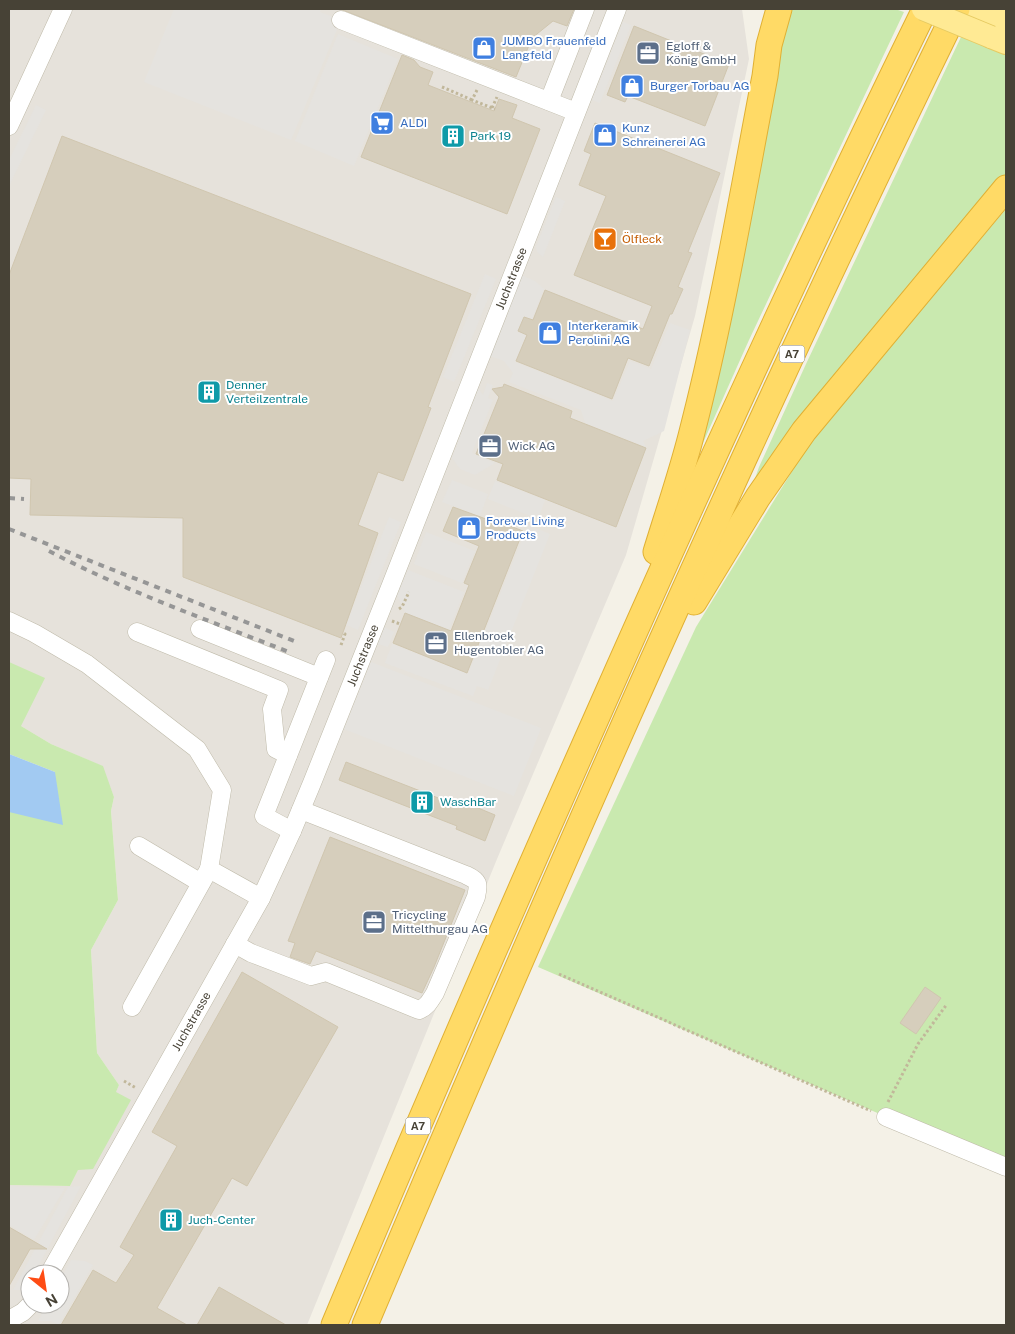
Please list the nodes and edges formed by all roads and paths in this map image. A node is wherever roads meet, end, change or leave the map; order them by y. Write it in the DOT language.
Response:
graph roads {
  1 [pos="63,9"];
  2 [pos="585,9"];
  3 [pos="617,9"];
  4 [pos="767,9"];
  5 [pos="779,9"];
  6 [pos="924,9"];
  7 [pos="957,9"];
  8 [pos="976,9"];
  9 [pos="341,20"];
  10 [pos="1001,30"];
  11 [pos="770,45"];
  12 [pos="482,75"];
  13 [pos="442,87"];
  14 [pos="472,100"];
  15 [pos="549,101"];
  16 [pos="495,109"];
  17 [pos="576,112"];
  18 [pos="9,126"];
  19 [pos="1006,188"];
  20 [pos="9,621"];
  21 [pos="200,629"];
  22 [pos="137,632"];
  23 [pos="342,633"];
  24 [pos="341,645"];
  25 [pos="622,659"];
  26 [pos="326,660"];
  27 [pos="319,677"];
  28 [pos="634,703"];
  29 [pos="288,754"];
  30 [pos="301,810"];
  31 [pos="292,831"];
  32 [pos="139,846"];
  33 [pos="205,876"];
  34 [pos="262,898"];
  35 [pos="235,944"];
  36 [pos="559,974"];
  37 [pos="947,1004"];
  38 [pos="132,1007"];
  39 [pos="124,1081"];
  40 [pos="140,1091"];
  41 [pos="886,1117"];
  42 [pos="1006,1167"];
  43 [pos="55,1264"];
  44 [pos="334,1325"];
  45 [pos="366,1325"];
  1 -- 18 [label="street"];
  2 -- 15 [label="street"];
  3 -- 17 [label="street, Juchstrasse"];
  4 -- 11 [label="highway, A7"];
  5 -- 11 [label="highway, A7"];
  6 -- 10 [label="main road, bridge"];
  6 -- 25 [label="highway, A7"];
  7 -- 28 [label="highway, A7"];
  8 -- 10 [label="main road"];
  9 -- 12 [label="street"];
  11 -- 25 [label="highway, A7"];
  12 -- 14 [label="path"];
  12 -- 15 [label="street"];
  13 -- 14 [label="path"];
  14 -- 16 [label="path"];
  15 -- 17 [label="street"];
  17 -- 30 [label="street, Juchstrasse"];
  19 -- 28 [label="highway, A7"];
  20 -- 33 [label="street"];
  21 -- 27 [label="street"];
  22 -- 29 [label="street"];
  23 -- 24 [label="path"];
  25 -- 44 [label="highway, A7"];
  26 -- 27 [label="street"];
  27 -- 29 [label="street"];
  28 -- 45 [label="highway, A7"];
  29 -- 31 [label="street"];
  30 -- 31 [label="street, Juchstrasse"];
  30 -- 35 [label="street"];
  31 -- 34 [label="street, Juchstrasse"];
  32 -- 33 [label="street"];
  33 -- 34 [label="street"];
  33 -- 38 [label="street"];
  34 -- 35 [label="street, Juchstrasse"];
  35 -- 43 [label="street, Juchstrasse"];
  36 -- 41 [label="path"];
  37 -- 41 [label="path"];
  39 -- 40 [label="path"];
  41 -- 42 [label="street"];
}
